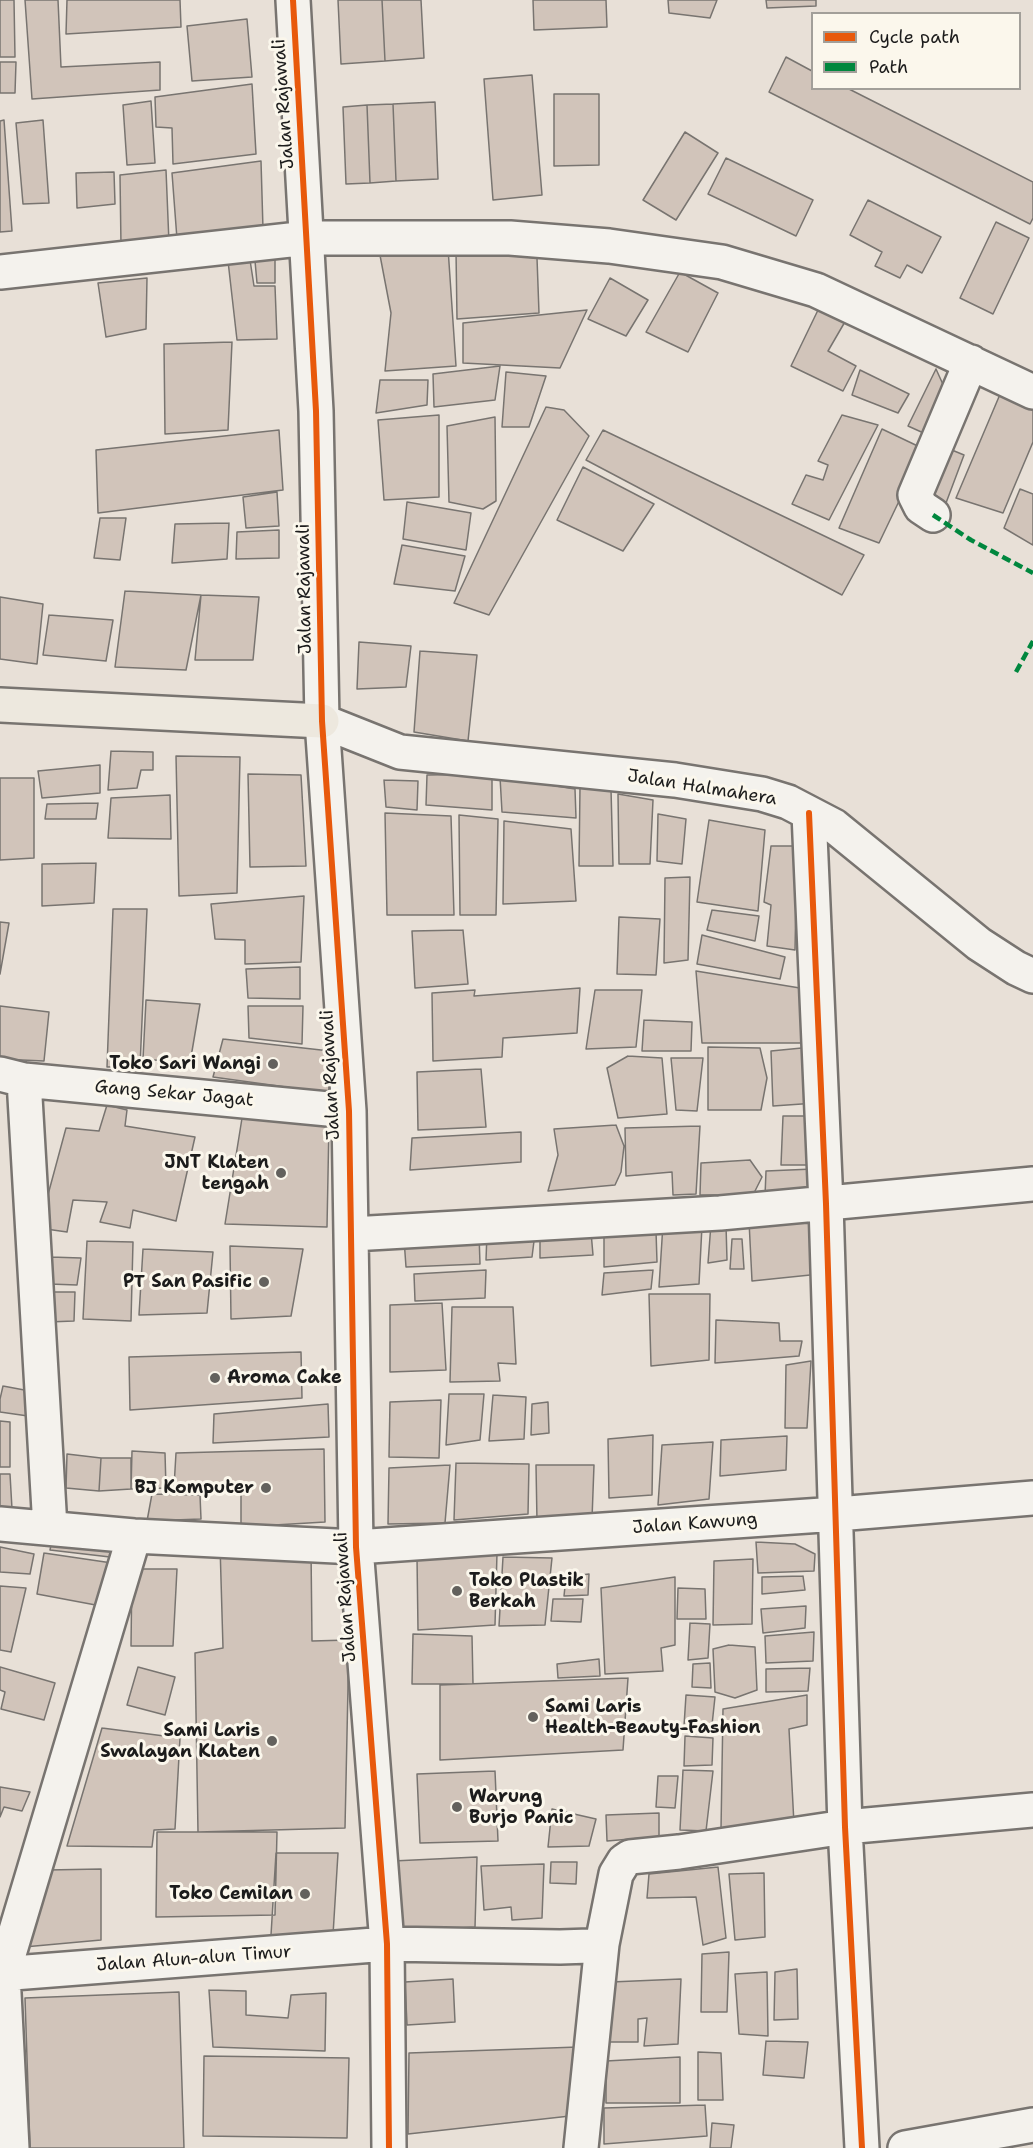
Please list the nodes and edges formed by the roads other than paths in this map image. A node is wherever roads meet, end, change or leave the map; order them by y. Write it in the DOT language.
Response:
graph roads {
  1 [pos="293,0"];
  2 [pos="308,238"];
  3 [pos="0,272"];
  4 [pos="971,362"];
  5 [pos="1033,392"];
  6 [pos="933,515"];
  7 [pos="0,705"];
  8 [pos="322,721"];
  9 [pos="809,813"];
  10 [pos="1033,976"];
  11 [pos="12,1077"];
  12 [pos="349,1110"];
  13 [pos="1033,1184"];
  14 [pos="826,1204"];
  15 [pos="352,1234"];
  16 [pos="1033,1498"];
  17 [pos="837,1514"];
  18 [pos="0,1524"];
  19 [pos="50,1528"];
  20 [pos="134,1536"];
  21 [pos="357,1547"];
  22 [pos="1033,1810"];
  23 [pos="845,1827"];
  24 [pos="387,1944"];
  25 [pos="602,1944"];
  26 [pos="2,1974"];
  27 [pos="1033,2125"];
  28 [pos="12,2148"];
  29 [pos="389,2148"];
  30 [pos="581,2148"];
  31 [pos="862,2148"];
  32 [pos="905,2148"];
  1 -- 2 [label="street, Jalan Rajawali"];
  2 -- 3 [label="street"];
  2 -- 4 [label="street"];
  2 -- 8 [label="street, Jalan Rajawali"];
  4 -- 5 [label="street"];
  4 -- 6 [label="street"];
  7 -- 8 [label="main road"];
  8 -- 9 [label="street, Jalan Halmahera"];
  8 -- 12 [label="street, Jalan Rajawali"];
  9 -- 10 [label="street, Jalan Halmahera"];
  9 -- 14 [label="street"];
  11 -- 12 [label="street, Gang Sekar Jagat"];
  11 -- 19 [label="street"];
  12 -- 15 [label="street, Jalan Rajawali"];
  13 -- 14 [label="street"];
  14 -- 15 [label="street"];
  14 -- 17 [label="street"];
  15 -- 21 [label="street, Jalan Rajawali"];
  16 -- 17 [label="street, Jalan Kawung"];
  17 -- 21 [label="street, Jalan Kawung"];
  17 -- 23 [label="street"];
  18 -- 19 [label="street, Jalan Kawung"];
  19 -- 20 [label="street, Jalan Kawung"];
  20 -- 21 [label="street, Jalan Kawung"];
  20 -- 26 [label="street"];
  21 -- 24 [label="street, Jalan Rajawali"];
  22 -- 23 [label="street"];
  23 -- 25 [label="street"];
  23 -- 31 [label="street"];
  24 -- 25 [label="street, Jalan Alun-alun Timur"];
  24 -- 26 [label="street, Jalan Alun-alun Timur"];
  24 -- 29 [label="street, Jalan Rajawali"];
  25 -- 30 [label="street"];
  26 -- 28 [label="street"];
  27 -- 32 [label="street"];
}
